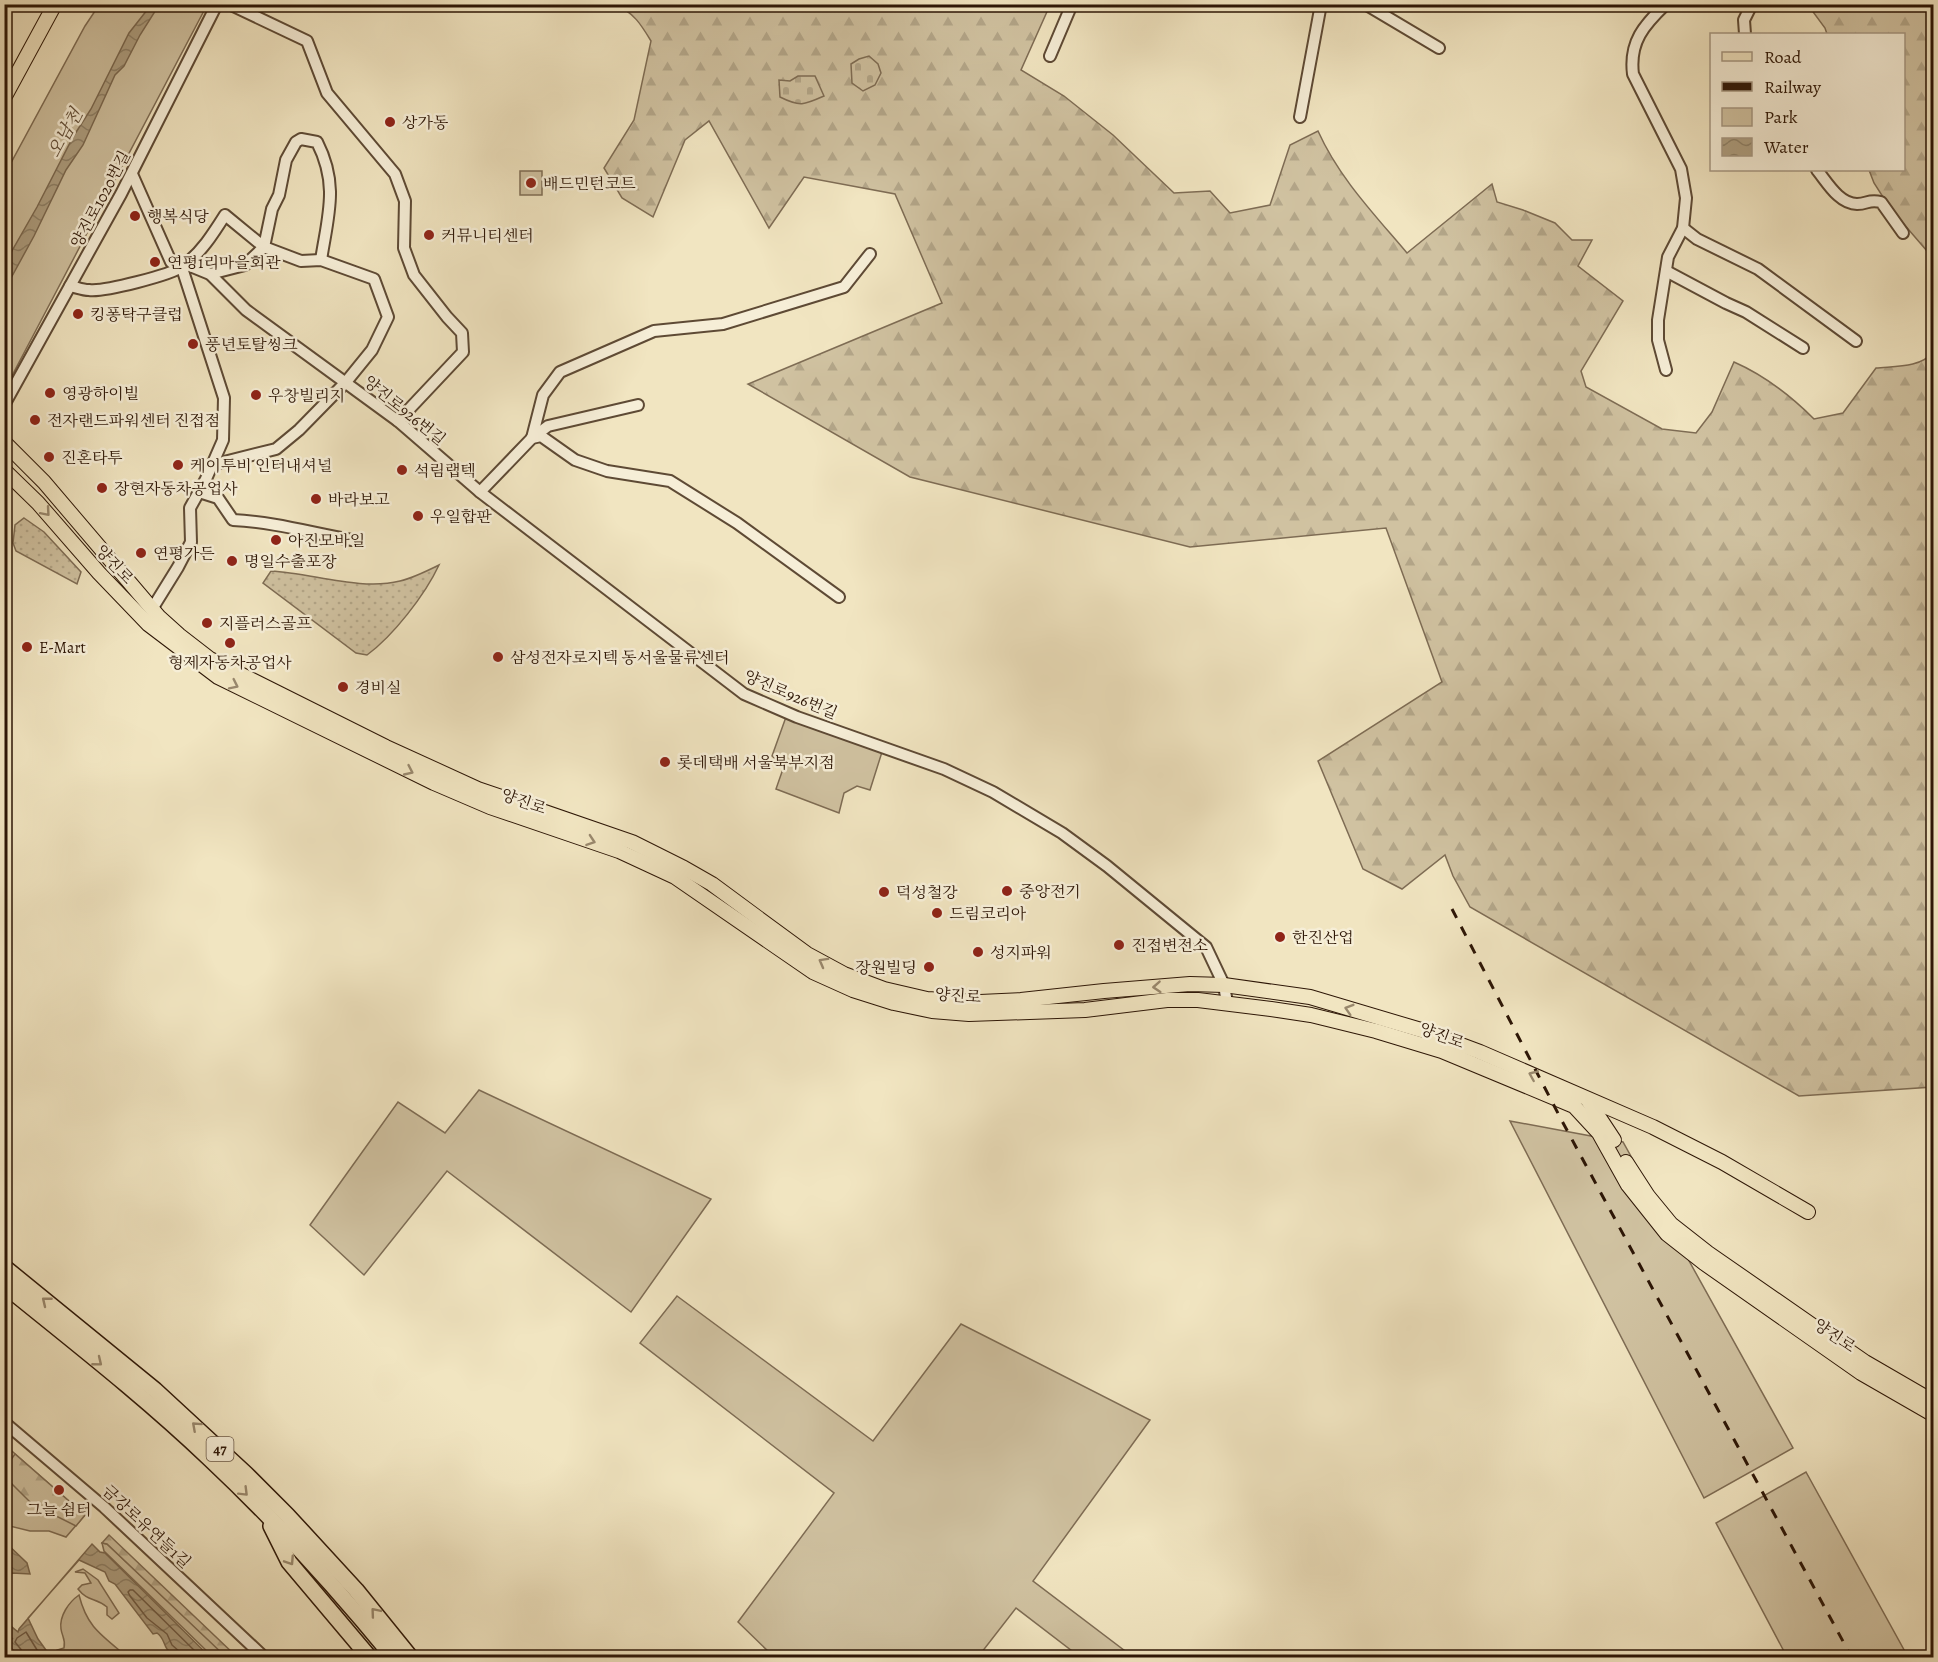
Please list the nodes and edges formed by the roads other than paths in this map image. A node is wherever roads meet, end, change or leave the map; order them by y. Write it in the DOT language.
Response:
graph roads {
  1 [pos="55,4"];
  2 [pos="217,4"];
  3 [pos="229,4"];
  4 [pos="1072,4"];
  5 [pos="1321,4"];
  6 [pos="1365,4"];
  7 [pos="1666,4"];
  8 [pos="1752,4"];
  9 [pos="1745,33"];
  10 [pos="1439,48"];
  11 [pos="1050,56"];
  12 [pos="4,98"];
  13 [pos="1300,117"];
  14 [pos="1818,171"];
  15 [pos="132,174"];
  16 [pos="1683,228"];
  17 [pos="1903,233"];
  18 [pos="264,248"];
  19 [pos="870,254"];
  20 [pos="321,260"];
  21 [pos="182,267"];
  22 [pos="1666,272"];
  23 [pos="210,274"];
  24 [pos="70,286"];
  25 [pos="1856,341"];
  26 [pos="1803,348"];
  27 [pos="1666,370"];
  28 [pos="346,382"];
  29 [pos="4,405"];
  30 [pos="638,405"];
  31 [pos="398,421"];
  32 [pos="532,438"];
  33 [pos="4,442"];
  34 [pos="212,465"];
  35 [pos="4,470"];
  36 [pos="199,492"];
  37 [pos="480,492"];
  38 [pos="352,540"];
  39 [pos="839,597"];
  40 [pos="152,609"];
  41 [pos="1224,985"];
  42 [pos="1227,1003"];
  43 [pos="1586,1098"];
  44 [pos="1808,1212"];
  45 [pos="4,1267"];
  46 [pos="4,1285"];
  47 [pos="1934,1402"];
  48 [pos="1934,1415"];
  49 [pos="4,1422"];
  50 [pos="262,1510"];
  51 [pos="265,1658"];
  52 [pos="370,1658"];
  53 [pos="394,1658"];
  54 [pos="411,1658"];
  1 -- 12 [label="main road"];
  2 -- 15 [label="street, 양진로1020번길"];
  3 -- 31 [label="street"];
  4 -- 11 [label="street"];
  5 -- 13 [label="street"];
  6 -- 10 [label="street"];
  7 -- 16 [label="street"];
  8 -- 9 [label="street"];
  14 -- 17 [label="street"];
  15 -- 21 [label="street"];
  15 -- 24 [label="street, 양진로1020번길"];
  16 -- 22 [label="street"];
  16 -- 25 [label="street"];
  18 -- 20 [label="street, 양진로926번길"];
  18 -- 20 [label="street"];
  18 -- 21 [label="street"];
  18 -- 23 [label="street"];
  19 -- 32 [label="street"];
  20 -- 28 [label="street, 양진로926번길"];
  21 -- 23 [label="street"];
  21 -- 24 [label="street"];
  21 -- 34 [label="street"];
  22 -- 26 [label="street"];
  22 -- 27 [label="street"];
  23 -- 28 [label="street, 양진로926번길"];
  24 -- 29 [label="street, 양진로1020번길"];
  28 -- 31 [label="street, 양진로926번길"];
  28 -- 34 [label="street, 양진로926번길"];
  30 -- 32 [label="street"];
  31 -- 37 [label="street, 양진로926번길"];
  32 -- 37 [label="street"];
  32 -- 39 [label="street"];
  33 -- 40 [label="main road, 양진로"];
  34 -- 36 [label="street"];
  35 -- 42 [label="main road, 양진로, one-way"];
  36 -- 38 [label="street"];
  36 -- 40 [label="street"];
  37 -- 41 [label="street, 양진로926번길"];
  41 -- 40 [label="main road, 양진로, one-way"];
  41 -- 42 [label="street, 양진로926번길"];
  43 -- 41 [label="main road, 양진로, one-way"];
  42 -- 48 [label="main road, 양진로"];
  43 -- 44 [label="main road, 양진로"];
  43 -- 47 [label="main road, 양진로"];
  54 -- 45 [label="highway, 47, one-way"];
  46 -- 50 [label="highway, 47, one-way"];
  49 -- 51 [label="street, 금강로유연들1길"];
  50 -- 52 [label="highway, one-way"];
  50 -- 53 [label="highway, 47"];
}
